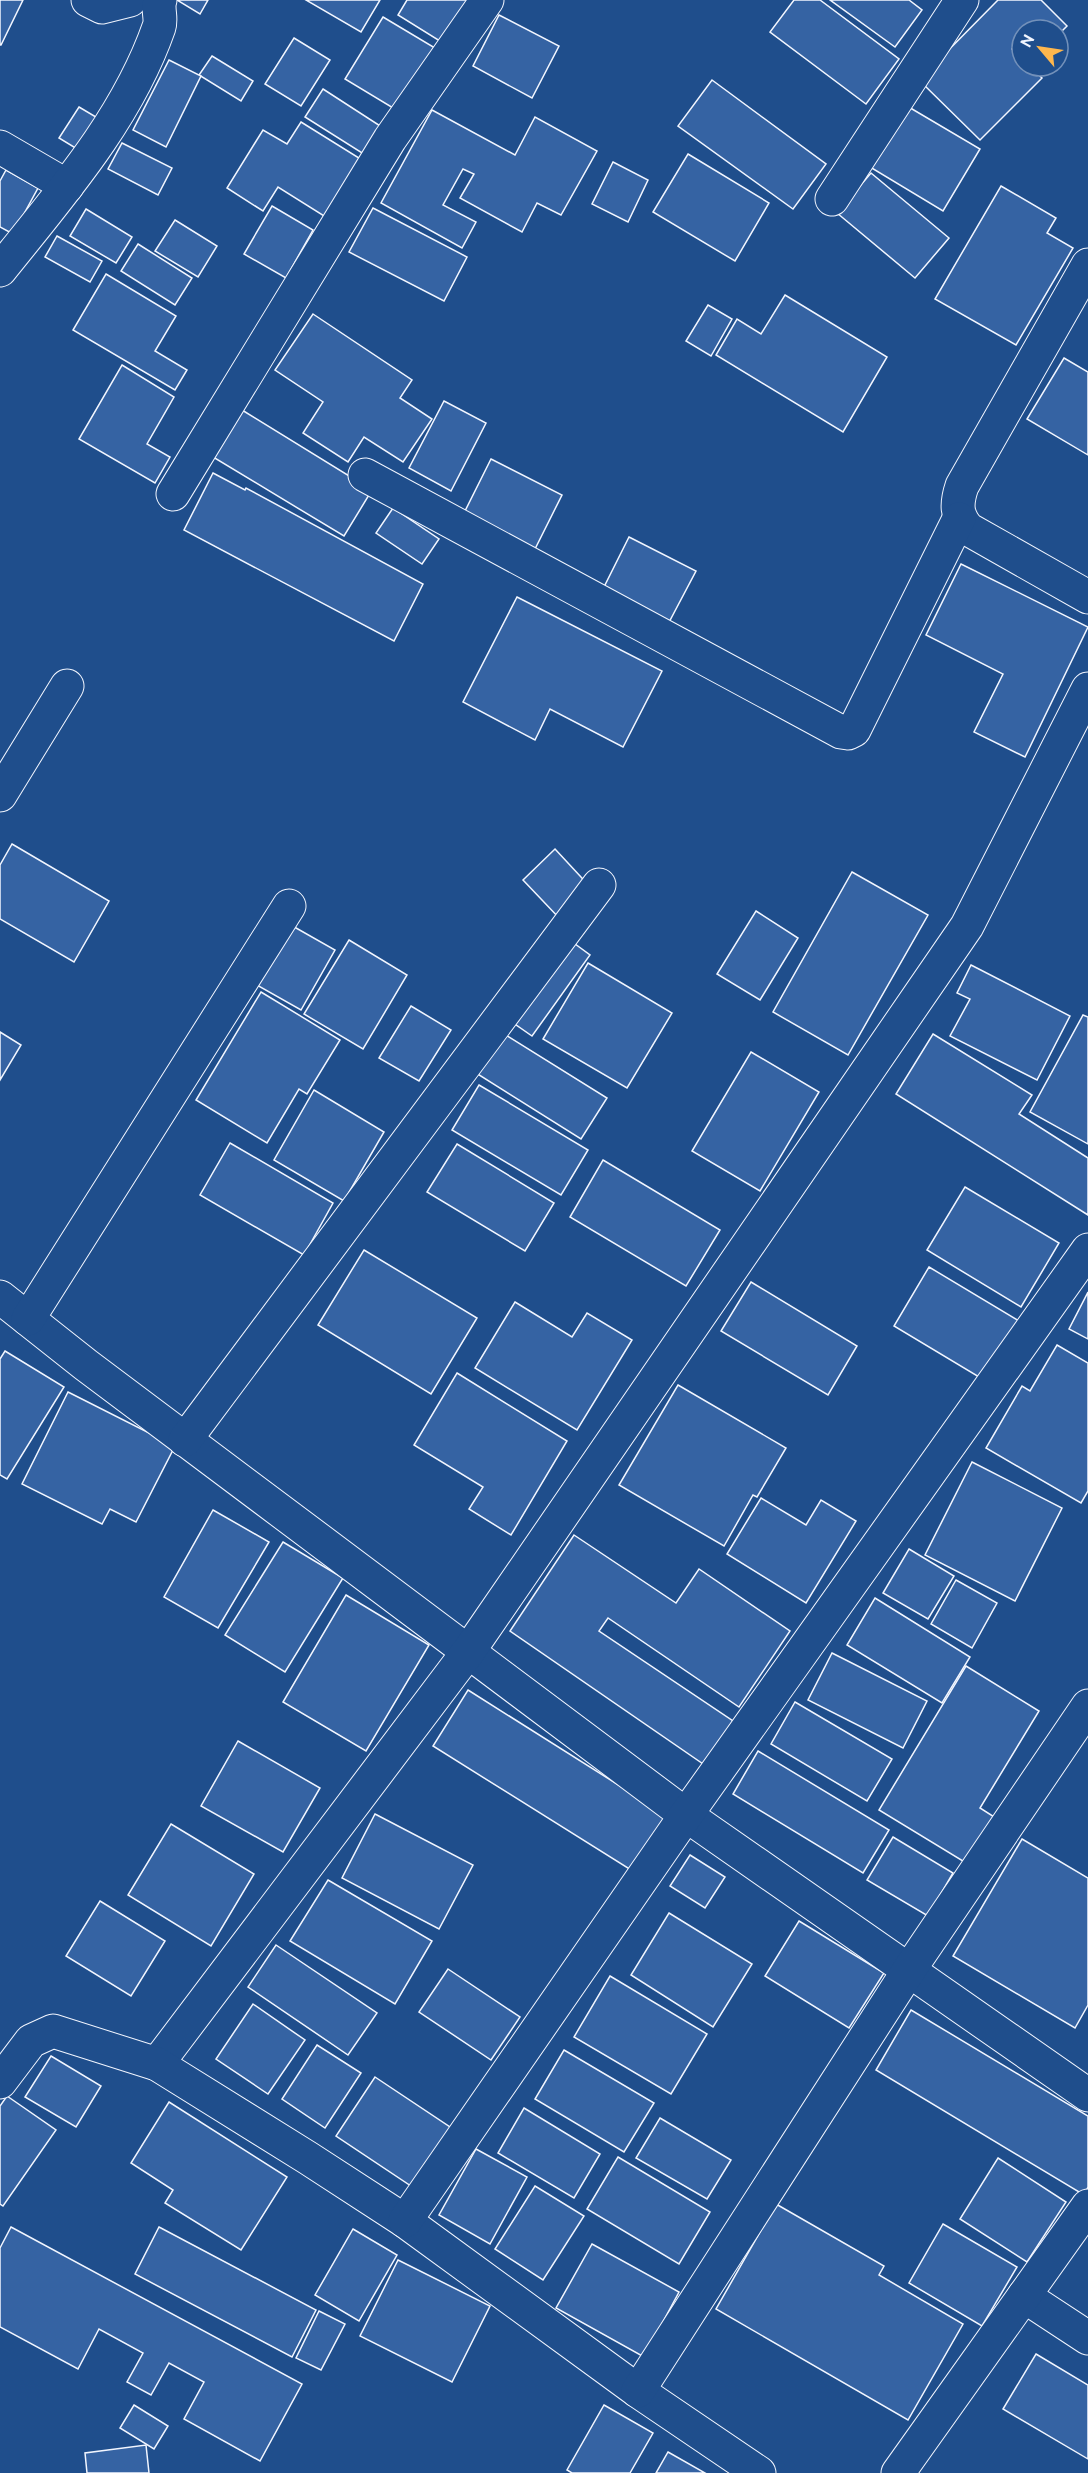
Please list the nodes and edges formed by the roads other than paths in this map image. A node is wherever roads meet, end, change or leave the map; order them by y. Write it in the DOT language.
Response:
graph roads {
  1 [pos="88,0"];
  2 [pos="487,0"];
  3 [pos="962,0"];
  4 [pos="148,2"];
  5 [pos="0,147"];
  6 [pos="67,186"];
  7 [pos="832,199"];
  8 [pos="1088,266"];
  9 [pos="0,270"];
  10 [pos="365,475"];
  11 [pos="173,494"];
  12 [pos="959,519"];
  13 [pos="1088,597"];
  14 [pos="67,686"];
  15 [pos="1088,689"];
  16 [pos="0,795"];
  17 [pos="599,885"];
  18 [pos="289,906"];
  19 [pos="1088,1250"];
  20 [pos="0,1297"];
  21 [pos="28,1319"];
  22 [pos="185,1440"];
  23 [pos="468,1652"];
  24 [pos="1088,1706"];
  25 [pos="686,1815"];
  26 [pos="909,1970"];
  27 [pos="158,2064"];
  28 [pos="0,2082"];
  29 [pos="1088,2095"];
  30 [pos="1088,2206"];
  31 [pos="405,2221"];
  32 [pos="1024,2296"];
  33 [pos="1088,2338"];
  34 [pos="638,2391"];
  35 [pos="759,2473"];
  36 [pos="898,2473"];
  1 -- 4 [label="street"];
  2 -- 11 [label="street"];
  3 -- 7 [label="street"];
  4 -- 6 [label="street"];
  5 -- 6 [label="street"];
  6 -- 9 [label="street"];
  8 -- 12 [label="street"];
  10 -- 12 [label="street"];
  12 -- 13 [label="street"];
  14 -- 16 [label="street"];
  15 -- 23 [label="street"];
  17 -- 22 [label="street"];
  18 -- 21 [label="street"];
  19 -- 25 [label="street"];
  20 -- 21 [label="street"];
  21 -- 22 [label="street"];
  22 -- 23 [label="street"];
  23 -- 25 [label="street"];
  23 -- 27 [label="street"];
  24 -- 26 [label="street"];
  25 -- 26 [label="street"];
  25 -- 31 [label="street"];
  26 -- 29 [label="street"];
  26 -- 34 [label="street"];
  27 -- 28 [label="street"];
  27 -- 31 [label="street"];
  30 -- 32 [label="street"];
  31 -- 34 [label="street"];
  32 -- 33 [label="street"];
  32 -- 36 [label="street"];
  34 -- 35 [label="street"];
}
